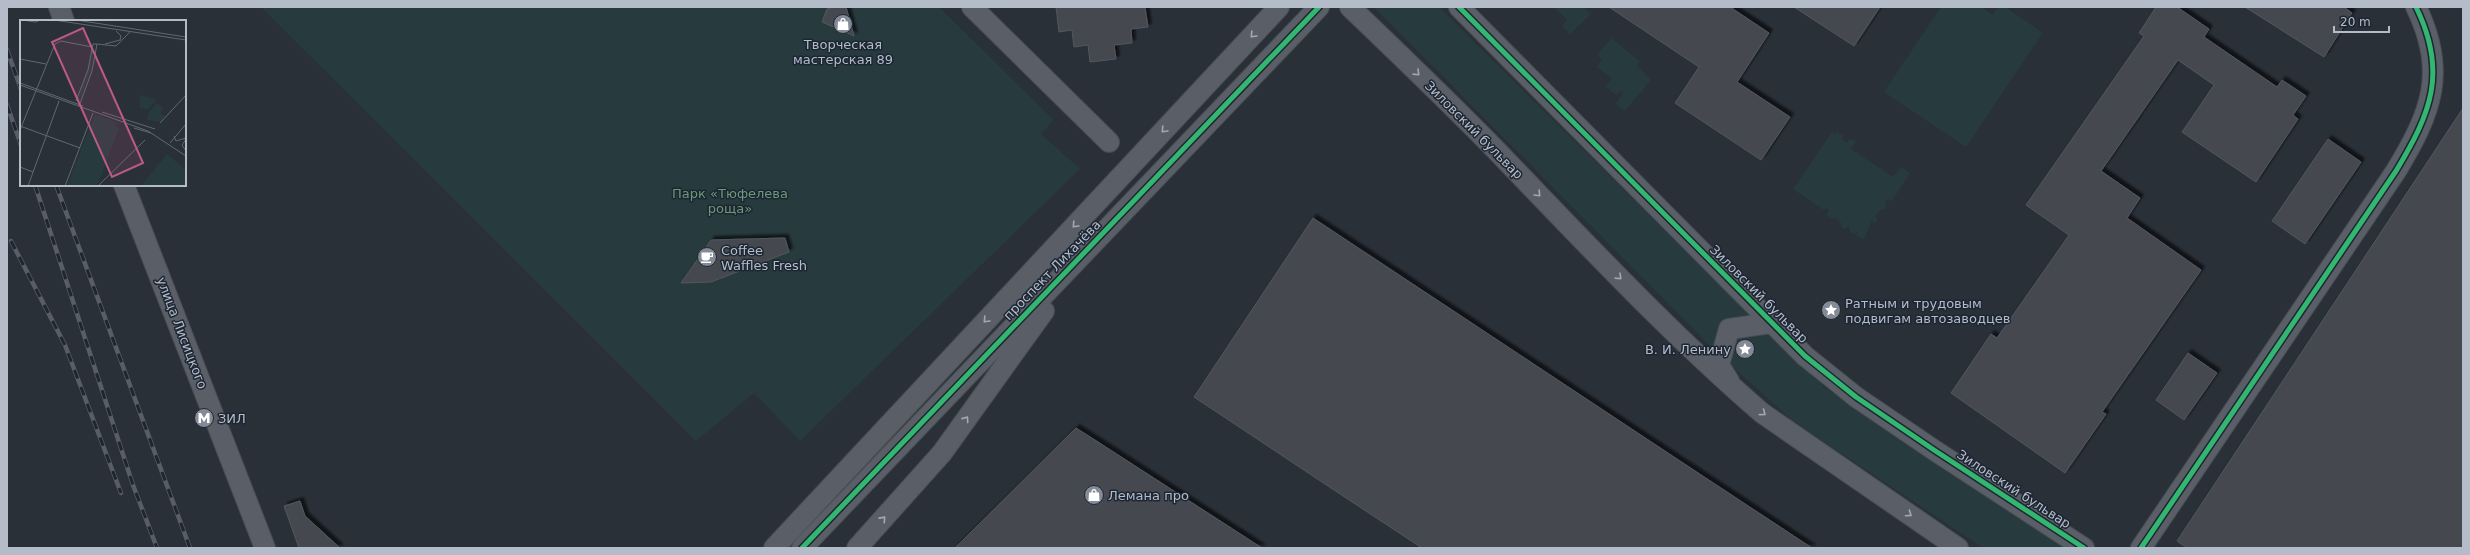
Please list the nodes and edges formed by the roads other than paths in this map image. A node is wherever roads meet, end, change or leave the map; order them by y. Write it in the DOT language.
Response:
graph roads {
  1 [pos="59,7"];
  2 [pos="972,7"];
  3 [pos="1279,7"];
  4 [pos="1319,7"];
  5 [pos="1350,7"];
  6 [pos="1459,7"];
  7 [pos="2416,7"];
  8 [pos="64,20"];
  9 [pos="1109,142"];
  10 [pos="124,186"];
  11 [pos="1057,291"];
  12 [pos="1771,323"];
  13 [pos="1733,388"];
  14 [pos="2070,542"];
  15 [pos="266,548"];
  16 [pos="774,548"];
  17 [pos="802,548"];
  18 [pos="857,548"];
  19 [pos="1958,548"];
  20 [pos="2084,548"];
  21 [pos="2141,548"];
  1 -- 8 [label="street"];
  2 -- 9 [label="street"];
  3 -- 16 [label="street, проспект Лихачёва, one-way"];
  4 -- 17 [label="street, проспект Лихачёва"];
  5 -- 13 [label="street, Зиловский бульвар, one-way"];
  6 -- 12 [label="street, Зиловский бульвар"];
  7 -- 21 [label="street"];
  10 -- 15 [label="street, улица Лисицкого"];
  18 -- 11 [label="street, one-way"];
  12 -- 13 [label="street, Зиловский бульвар"];
  12 -- 14 [label="street, Зиловский бульвар"];
  13 -- 19 [label="street, Зиловский бульвар, one-way"];
  14 -- 20 [label="street, Зиловский бульвар"];
}
